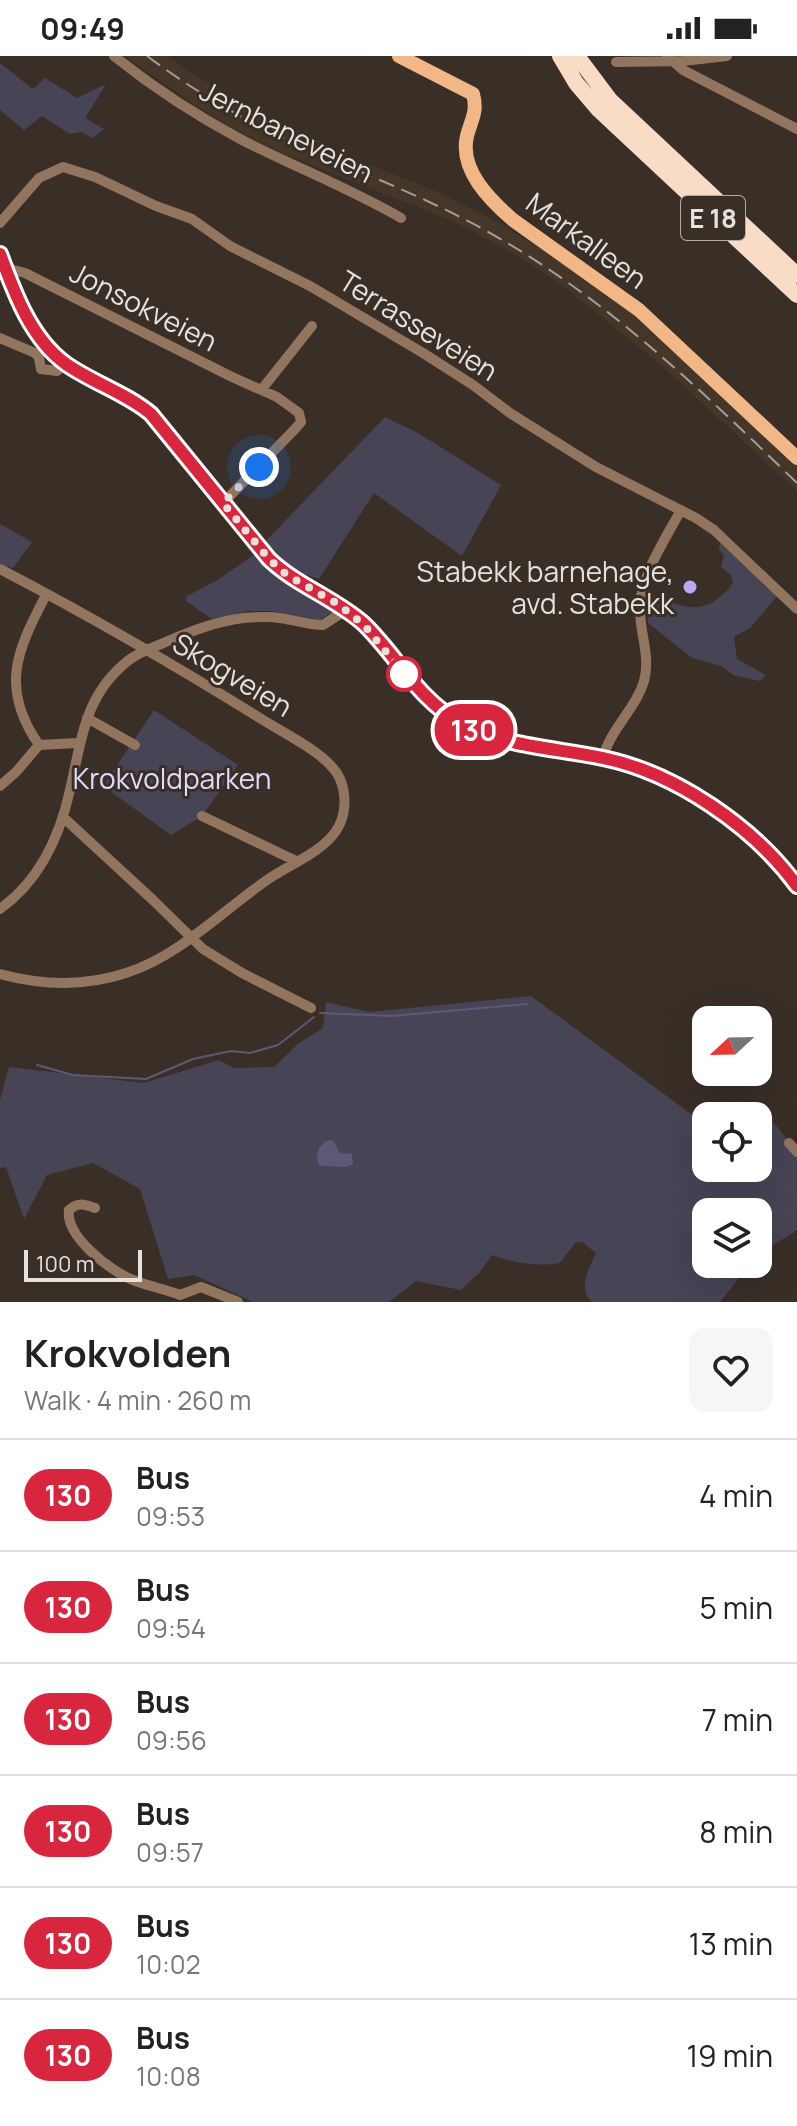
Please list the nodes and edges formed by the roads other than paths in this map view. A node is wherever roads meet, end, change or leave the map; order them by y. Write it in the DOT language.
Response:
graph roads {
  1 [pos="114,56"];
  2 [pos="399,56"];
  3 [pos="560,56"];
  4 [pos="577,56"];
  5 [pos="727,56"];
  6 [pos="668,58"];
  7 [pos="616,62"];
  8 [pos="797,129"];
  9 [pos="401,218"];
  10 [pos="0,223"];
  11 [pos="0,254"];
  12 [pos="6,268"];
  13 [pos="797,275"];
  14 [pos="797,295"];
  15 [pos="312,326"];
  16 [pos="0,338"];
  17 [pos="66,364"];
  18 [pos="262,389"];
  19 [pos="797,458"];
  20 [pos="223,503"];
  21 [pos="681,510"];
  22 [pos="0,569"];
  23 [pos="46,595"];
  24 [pos="797,609"];
  25 [pos="346,610"];
  26 [pos="146,650"];
  27 [pos="87,718"];
  28 [pos="78,743"];
  29 [pos="39,745"];
  30 [pos="135,745"];
  31 [pos="603,758"];
  32 [pos="0,786"];
  33 [pos="202,816"];
  34 [pos="63,817"];
  35 [pos="296,861"];
  36 [pos="797,887"];
  37 [pos="0,909"];
  38 [pos="191,937"];
  39 [pos="0,974"];
  40 [pos="311,1008"];
  41 [pos="789,1143"];
  42 [pos="797,1152"];
  43 [pos="95,1208"];
  44 [pos="238,1302"];
  1 -- 9 [label="street, Jernbaneveien"];
  2 -- 19 [label="main road, Markalleen"];
  3 -- 14 [label="highway, E 18"];
  4 -- 13 [label="highway, E 18"];
  5 -- 6 [label="street"];
  6 -- 7 [label="street"];
  6 -- 8 [label="street"];
  10 -- 21 [label="street, Terrasseveien"];
  11 -- 12 [label="main road"];
  12 -- 17 [label="main road"];
  12 -- 18 [label="street, Jonsokveien"];
  15 -- 18 [label="street"];
  16 -- 17 [label="street"];
  17 -- 20 [label="main road"];
  18 -- 20 [label="street, Jonsokveien"];
  20 -- 25 [label="main road"];
  21 -- 24 [label="street, Terrasseveien"];
  21 -- 31 [label="street"];
  22 -- 23 [label="street, Skogveien"];
  23 -- 26 [label="street, Skogveien"];
  23 -- 29 [label="street"];
  25 -- 26 [label="street"];
  25 -- 31 [label="main road"];
  26 -- 27 [label="street"];
  26 -- 35 [label="street, Skogveien"];
  27 -- 28 [label="street"];
  27 -- 30 [label="street"];
  28 -- 29 [label="street"];
  28 -- 34 [label="street"];
  29 -- 32 [label="street"];
  31 -- 36 [label="main road"];
  33 -- 35 [label="street"];
  34 -- 37 [label="street"];
  34 -- 38 [label="street"];
  35 -- 38 [label="street, Skogveien"];
  38 -- 39 [label="street, Skogveien"];
  38 -- 40 [label="street"];
  41 -- 42 [label="street"];
  43 -- 44 [label="street"];
}
